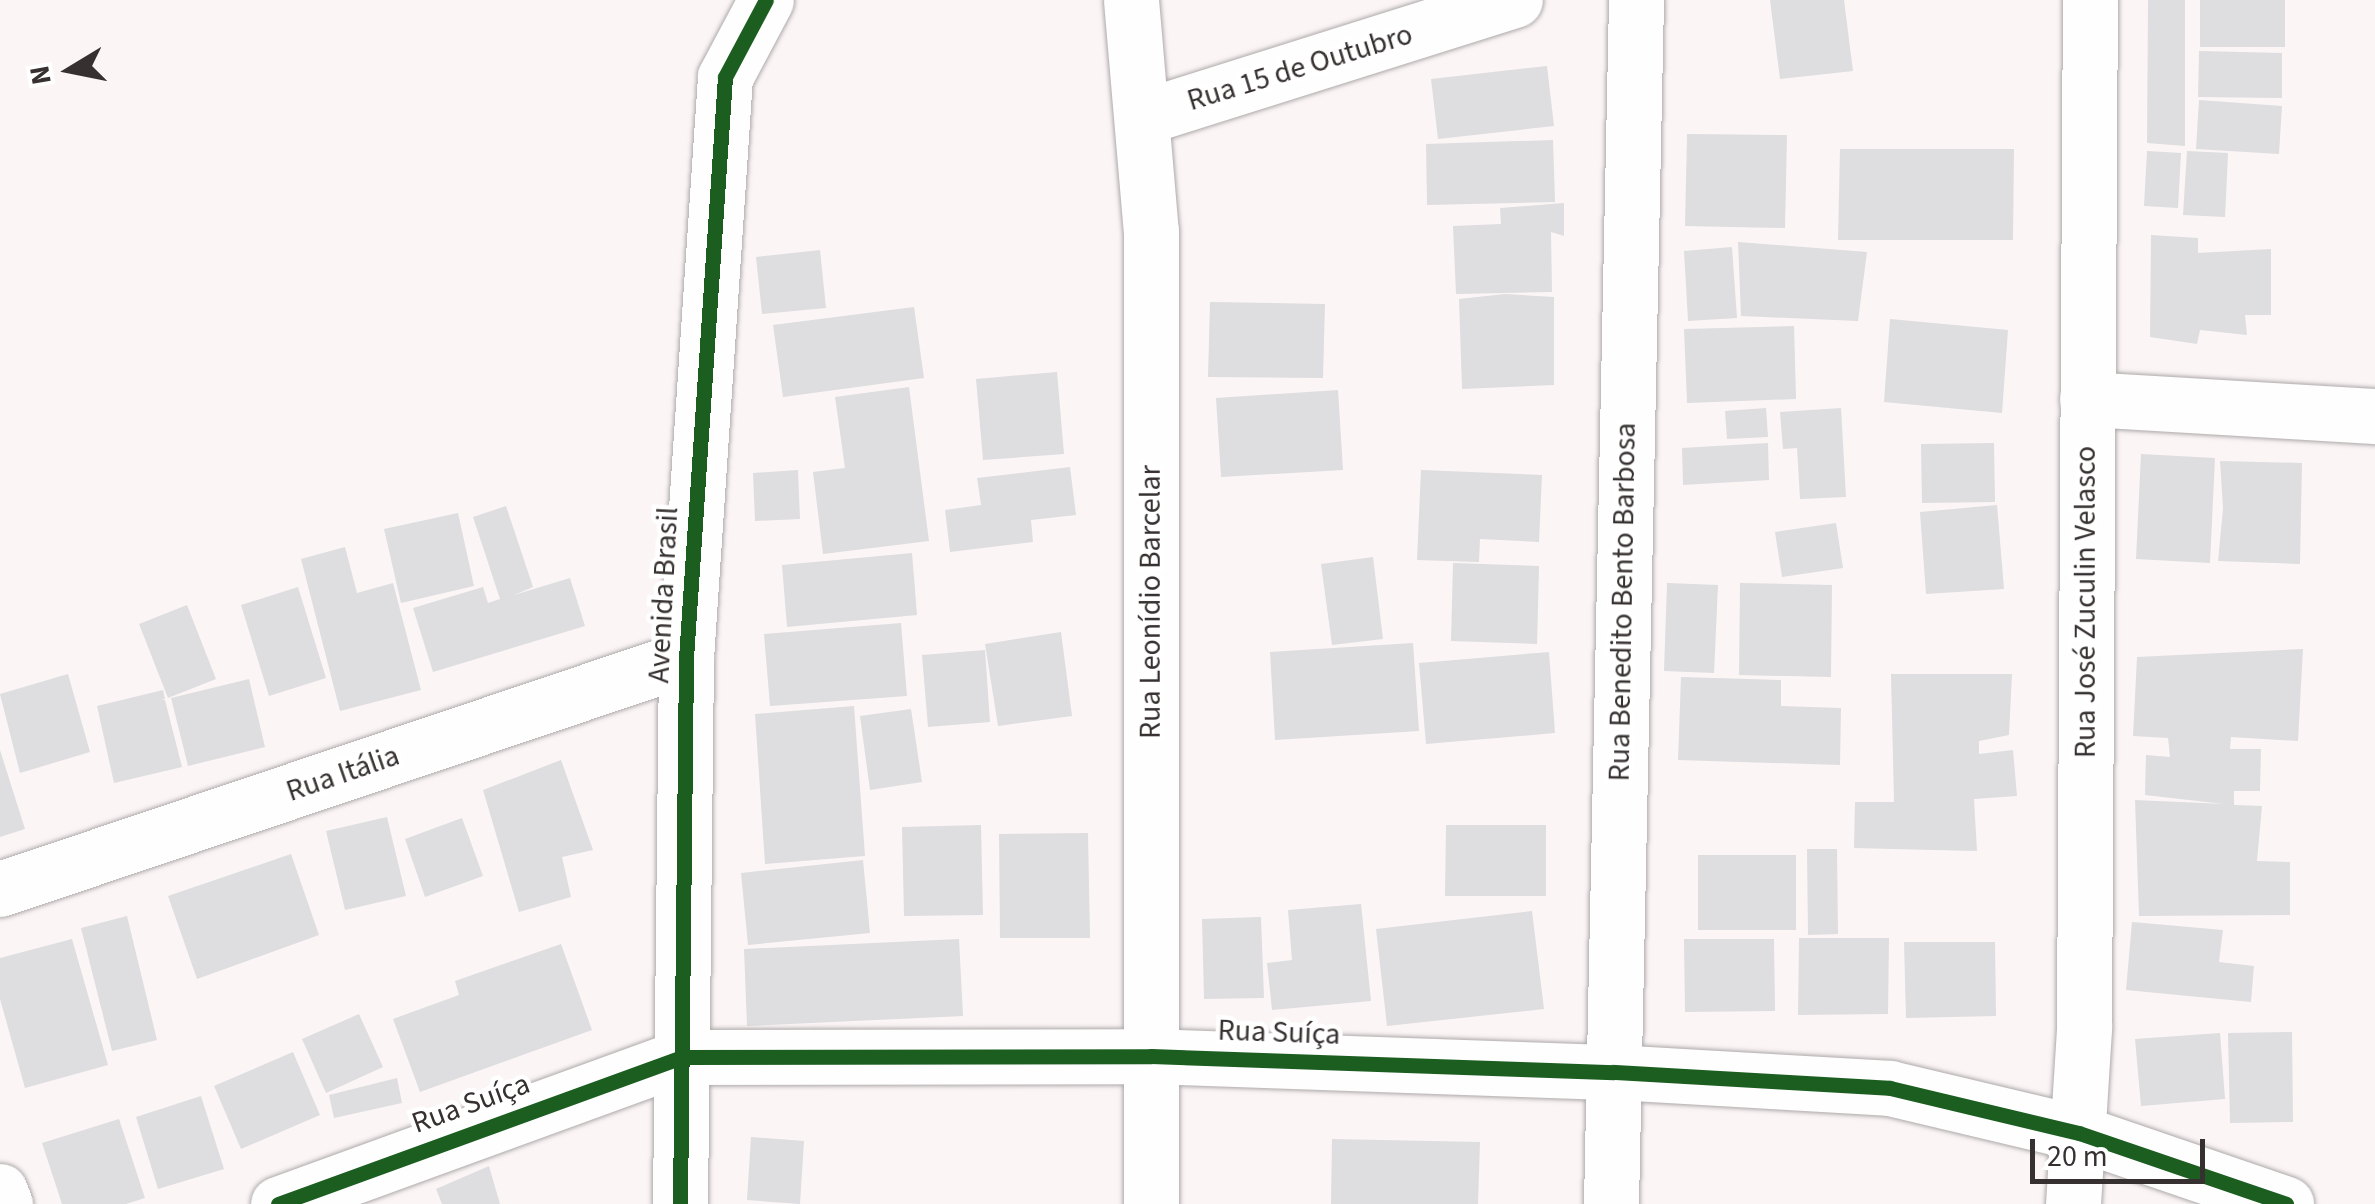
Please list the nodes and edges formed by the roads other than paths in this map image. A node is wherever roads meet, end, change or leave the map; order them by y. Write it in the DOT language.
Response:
graph roads {
  1 [pos="766,0"];
  2 [pos="1131,0"];
  3 [pos="1515,0"];
  4 [pos="1636,0"];
  5 [pos="2090,0"];
  6 [pos="1143,117"];
  7 [pos="2088,399"];
  8 [pos="2375,416"];
  9 [pos="686,658"];
  10 [pos="0,889"];
  11 [pos="1151,1056"];
  12 [pos="682,1057"];
  13 [pos="1614,1072"];
  14 [pos="2079,1133"];
  15 [pos="0,1191"];
  16 [pos="5,1204"];
  17 [pos="278,1204"];
  18 [pos="680,1204"];
  19 [pos="1151,1204"];
  20 [pos="1611,1204"];
  21 [pos="2072,1204"];
  22 [pos="2286,1204"];
  1 -- 9 [label="street, Avenida Brasil"];
  2 -- 6 [label="street, Rua Leonídio Barcelar"];
  3 -- 6 [label="street, Rua 15 de Outubro"];
  4 -- 13 [label="street, Rua Benedito Bento Barbosa"];
  5 -- 7 [label="street, Rua José Zuculin Velasco"];
  6 -- 11 [label="street, Rua Leonídio Barcelar"];
  7 -- 8 [label="street"];
  7 -- 14 [label="street, Rua José Zuculin Velasco"];
  9 -- 10 [label="street, Rua Itália"];
  9 -- 12 [label="street, Avenida Brasil"];
  11 -- 12 [label="street, Rua Suíça"];
  11 -- 13 [label="street, Rua Suíça"];
  11 -- 19 [label="street, Rua Leonídio Barcelar"];
  12 -- 17 [label="street, Rua Suíça"];
  12 -- 18 [label="street, Avenida Brasil"];
  13 -- 14 [label="street, Rua Suíça"];
  13 -- 20 [label="street, Rua Benedito Bento Barbosa"];
  14 -- 21 [label="street, Rua José Zuculin Velasco"];
  14 -- 22 [label="street, Rua Suíça"];
  15 -- 16 [label="street"];
}
